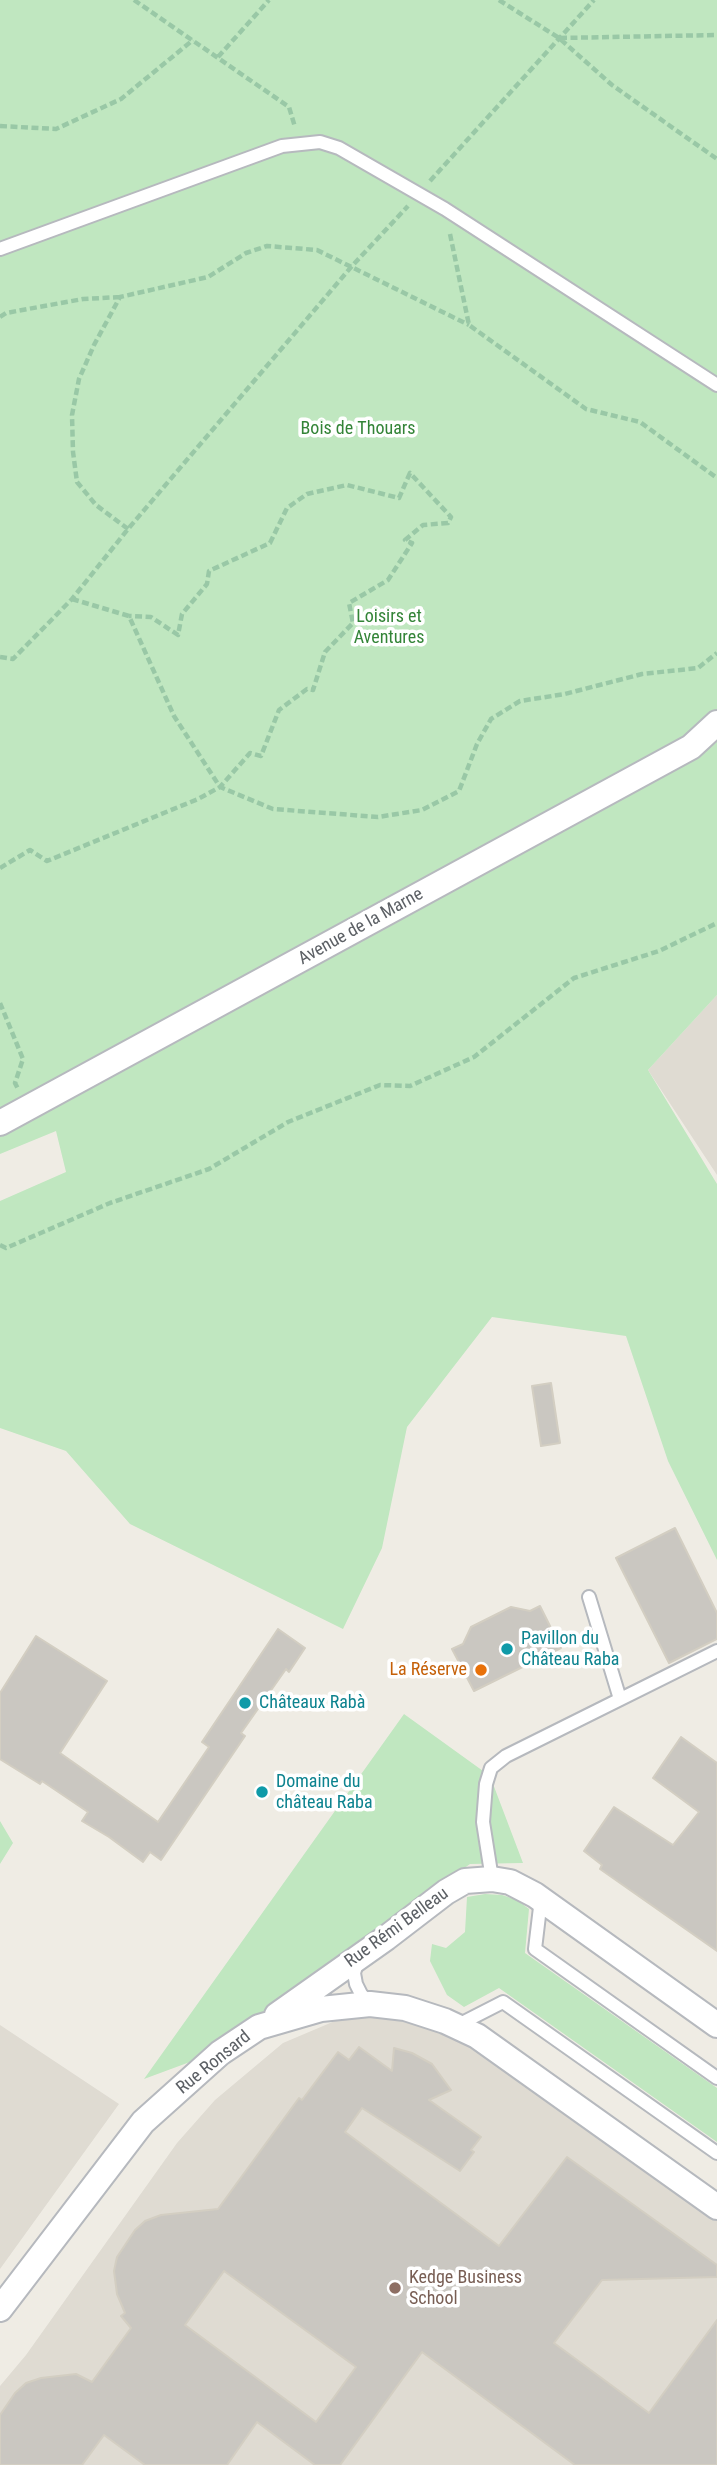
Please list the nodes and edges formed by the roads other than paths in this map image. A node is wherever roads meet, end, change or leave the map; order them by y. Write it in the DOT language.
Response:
graph roads {
  1 [pos="0,249"];
  2 [pos="717,385"];
  3 [pos="717,723"];
  4 [pos="0,1123"];
  5 [pos="589,1597"];
  6 [pos="717,1651"];
  7 [pos="620,1699"];
  8 [pos="492,1879"];
  9 [pos="541,1899"];
  10 [pos="360,1956"];
  11 [pos="370,2004"];
  12 [pos="717,2025"];
  13 [pos="455,2026"];
  14 [pos="259,2027"];
  15 [pos="717,2078"];
  16 [pos="717,2153"];
  17 [pos="717,2207"];
  18 [pos="0,2309"];
  1 -- 2 [label="lane"];
  3 -- 4 [label="street, Avenue de la Marne"];
  5 -- 7 [label="lane"];
  6 -- 7 [label="lane"];
  7 -- 8 [label="lane"];
  8 -- 9 [label="street, Rue Rémi Belleau"];
  8 -- 10 [label="street, Rue Rémi Belleau"];
  9 -- 12 [label="street, Rue Rémi Belleau"];
  9 -- 15 [label="lane"];
  10 -- 11 [label="lane"];
  10 -- 14 [label="street, Rue Rémi Belleau"];
  11 -- 13 [label="street, Rue Ronsard"];
  11 -- 14 [label="street, Rue Ronsard"];
  13 -- 16 [label="lane"];
  13 -- 17 [label="street, Rue Ronsard"];
  14 -- 18 [label="street, Rue Ronsard"];
}
